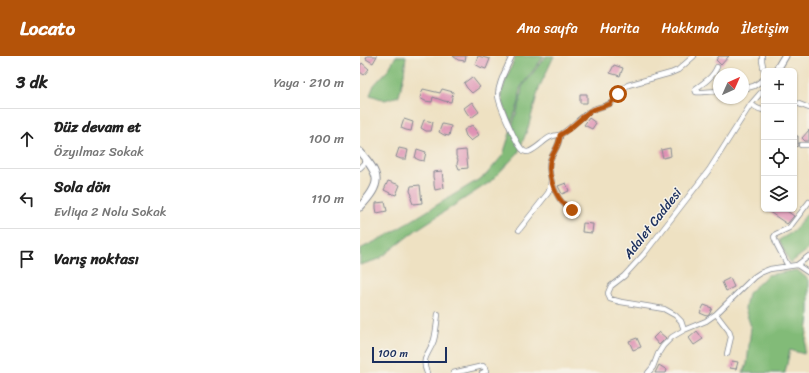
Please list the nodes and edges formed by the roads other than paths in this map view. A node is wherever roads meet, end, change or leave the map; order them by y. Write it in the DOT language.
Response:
graph roads {
  1 [pos="512,56"];
  2 [pos="694,56"];
  3 [pos="762,56"];
  4 [pos="785,56"];
  5 [pos="763,68"];
  6 [pos="778,68"];
  7 [pos="713,74"];
  8 [pos="761,81"];
  9 [pos="749,87"];
  10 [pos="713,91"];
  11 [pos="761,92"];
  12 [pos="797,103"];
  13 [pos="751,104"];
  14 [pos="809,108"];
  15 [pos="761,110"];
  16 [pos="560,135"];
  17 [pos="801,145"];
  18 [pos="809,145"];
  19 [pos="360,152"];
  20 [pos="367,161"];
  21 [pos="360,168"];
  22 [pos="551,179"];
  23 [pos="809,202"];
  24 [pos="360,207"];
  25 [pos="574,214"];
  26 [pos="519,230"];
  27 [pos="809,256"];
  28 [pos="797,265"];
  29 [pos="788,266"];
  30 [pos="809,273"];
  31 [pos="438,314"];
  32 [pos="716,314"];
  33 [pos="684,330"];
  34 [pos="727,354"];
  35 [pos="427,373"];
  36 [pos="453,373"];
  37 [pos="482,373"];
  38 [pos="648,373"];
  1 -- 16 [label="street"];
  2 -- 16 [label="street"];
  3 -- 5 [label="street"];
  4 -- 6 [label="street"];
  7 -- 10 [label="street"];
  8 -- 9 [label="street"];
  11 -- 13 [label="street, Adalet Caddesi"];
  12 -- 14 [label="street"];
  13 -- 15 [label="street"];
  13 -- 33 [label="street, Adalet Caddesi"];
  16 -- 22 [label="street"];
  17 -- 18 [label="street"];
  19 -- 20 [label="street"];
  20 -- 21 [label="street"];
  20 -- 24 [label="street"];
  22 -- 25 [label="street"];
  22 -- 26 [label="street"];
  23 -- 29 [label="street"];
  27 -- 28 [label="street"];
  28 -- 29 [label="street"];
  28 -- 30 [label="street"];
  29 -- 32 [label="street"];
  31 -- 35 [label="street"];
  32 -- 33 [label="street"];
  32 -- 34 [label="street"];
  33 -- 38 [label="street"];
  36 -- 37 [label="street"];
}
